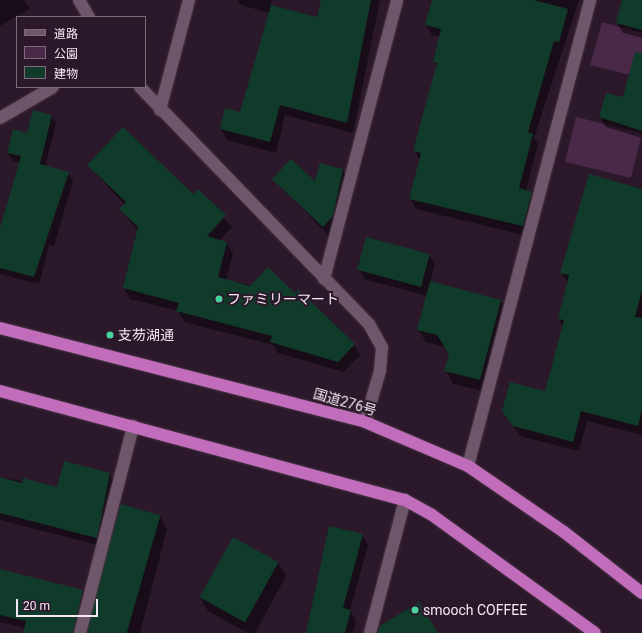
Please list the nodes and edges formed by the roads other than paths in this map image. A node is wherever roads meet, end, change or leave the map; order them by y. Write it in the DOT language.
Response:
graph roads {
  1 [pos="79,0"];
  2 [pos="189,0"];
  3 [pos="397,0"];
  4 [pos="590,0"];
  5 [pos="88,16"];
  6 [pos="51,88"];
  7 [pos="141,88"];
  8 [pos="160,110"];
  9 [pos="0,118"];
  10 [pos="324,279"];
  11 [pos="0,328"];
  12 [pos="0,391"];
  13 [pos="365,422"];
  14 [pos="133,426"];
  15 [pos="468,466"];
  16 [pos="405,500"];
  17 [pos="642,593"];
  18 [pos="80,633"];
  19 [pos="370,633"];
  20 [pos="595,633"];
  1 -- 5 [label="street"];
  2 -- 8 [label="street"];
  3 -- 10 [label="street"];
  4 -- 15 [label="street"];
  6 -- 9 [label="street"];
  7 -- 8 [label="street"];
  8 -- 10 [label="street"];
  10 -- 13 [label="street"];
  11 -- 13 [label="highway, 国道276号"];
  12 -- 14 [label="highway"];
  13 -- 15 [label="highway, 国道276号"];
  14 -- 16 [label="highway"];
  14 -- 18 [label="street"];
  15 -- 17 [label="highway, 国道276号"];
  16 -- 19 [label="street"];
  16 -- 20 [label="highway"];
}
